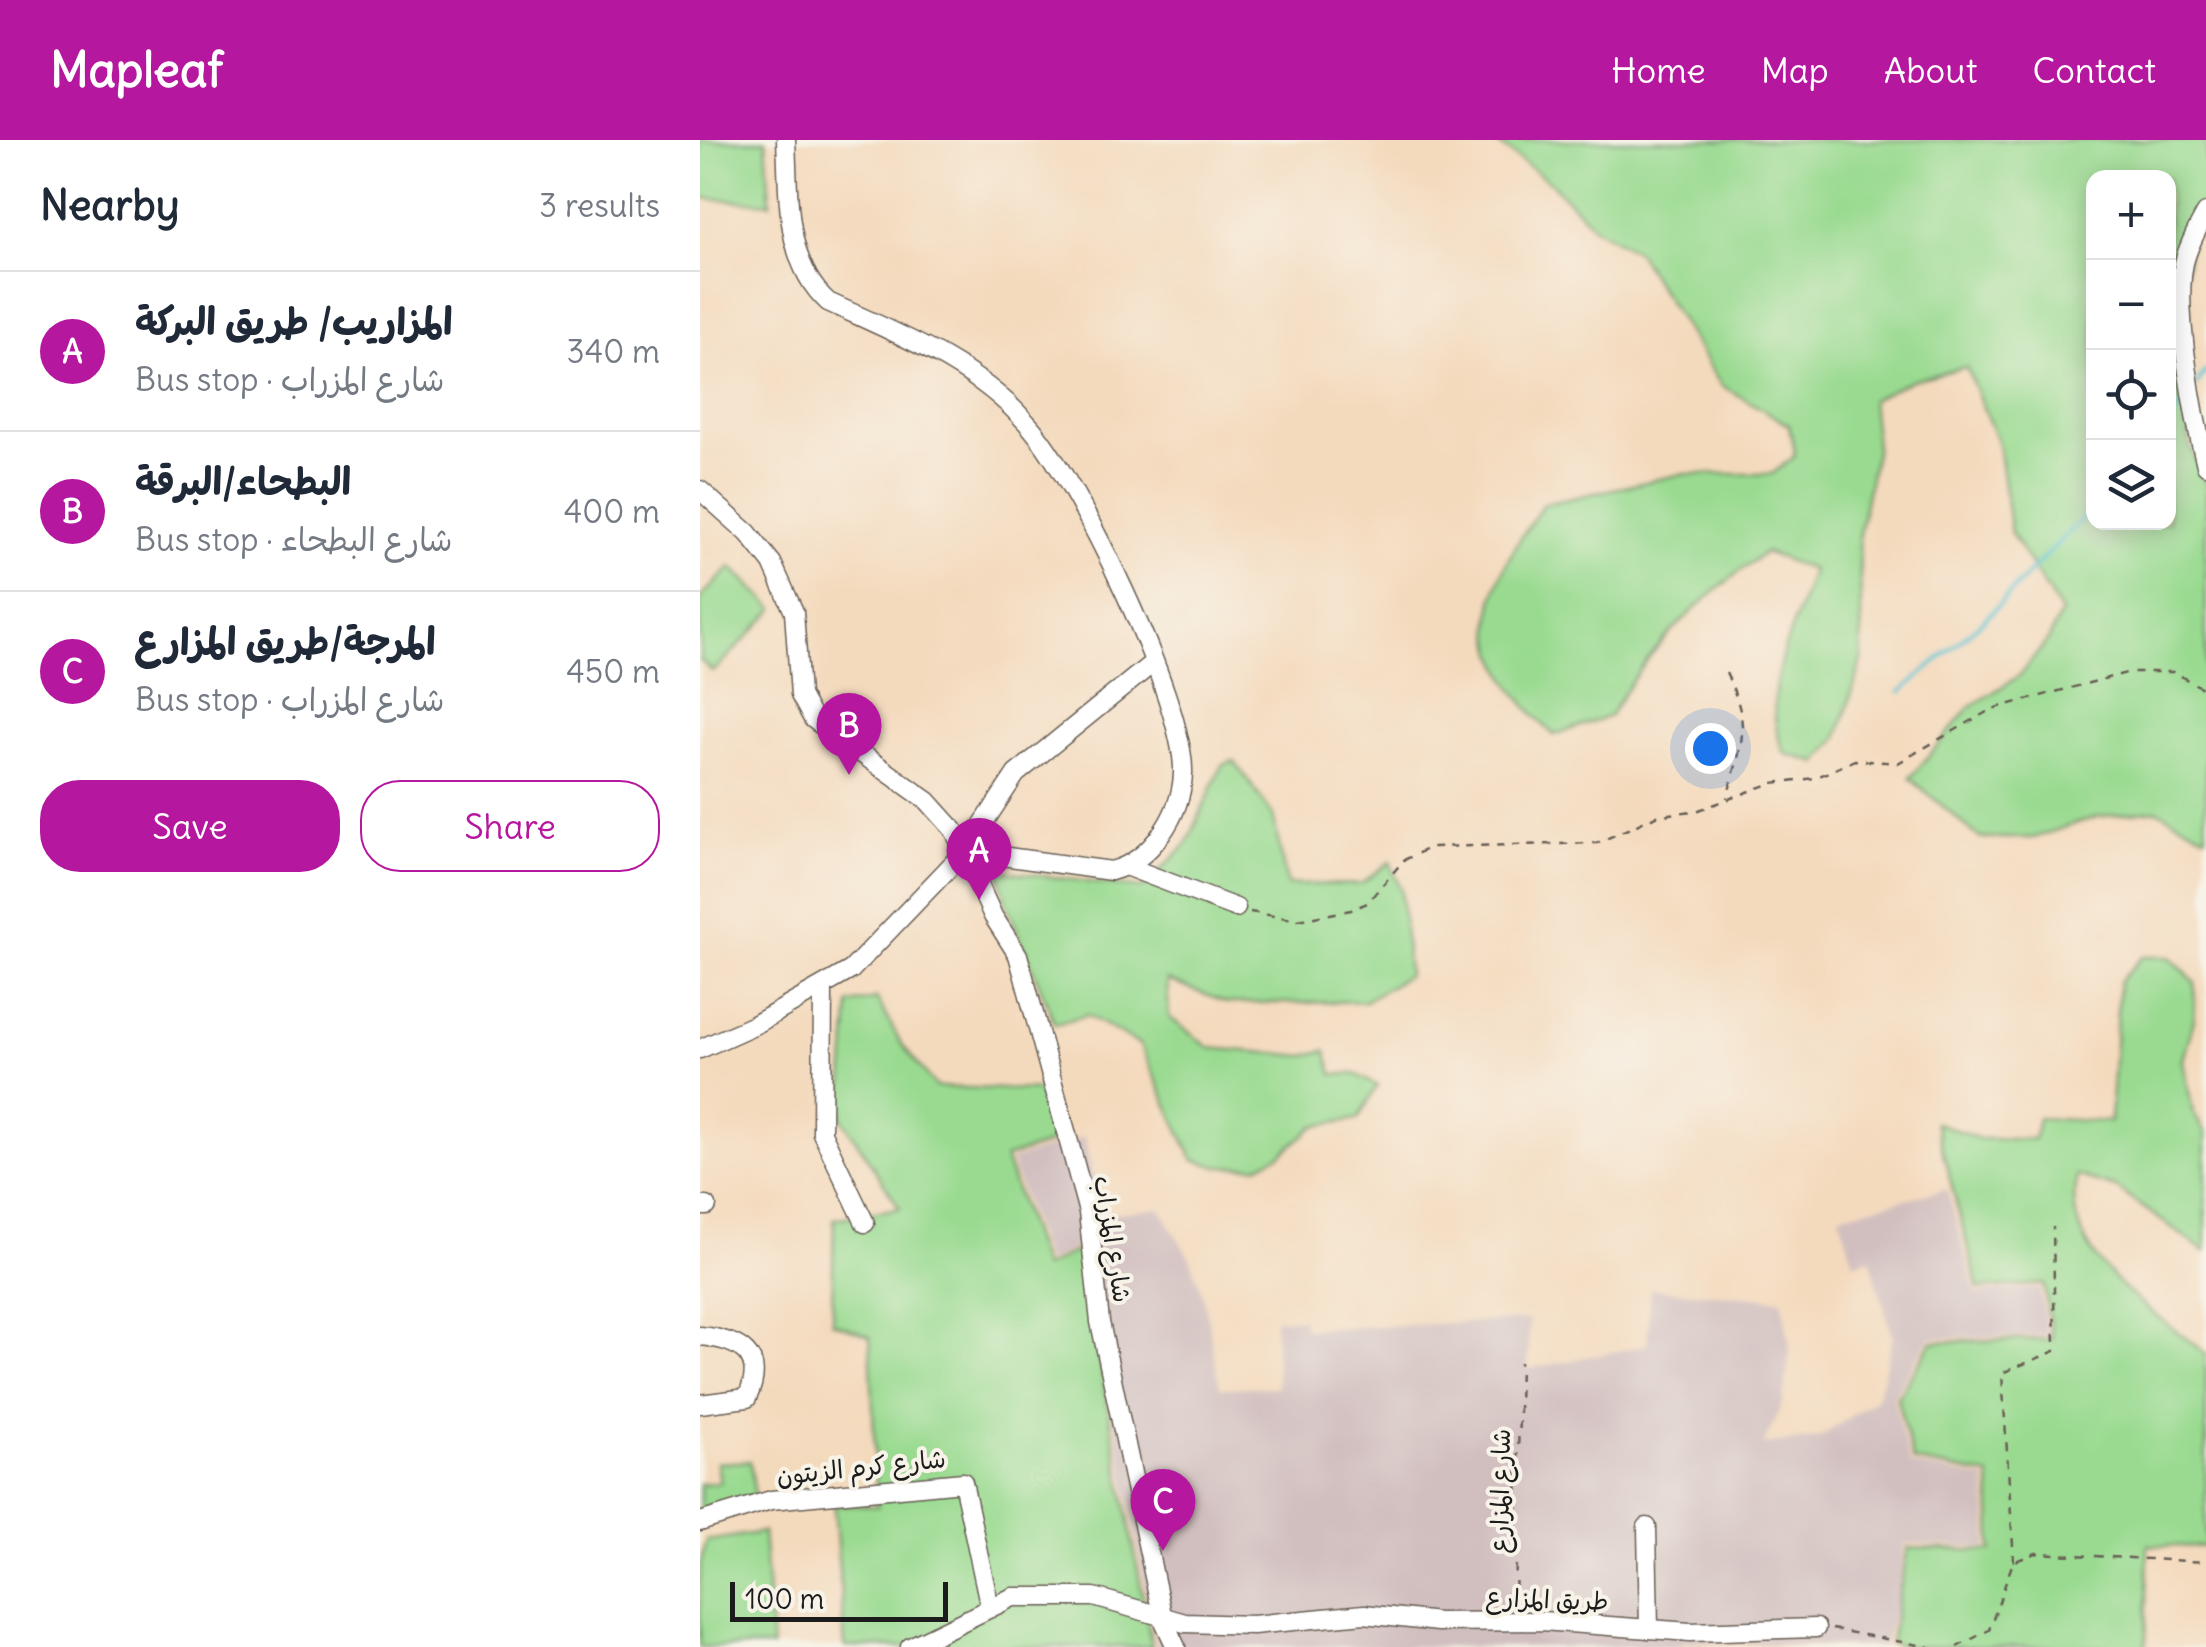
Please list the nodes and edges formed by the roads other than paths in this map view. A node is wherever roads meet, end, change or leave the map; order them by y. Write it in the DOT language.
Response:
graph roads {
  1 [pos="786,140"];
  2 [pos="2206,213"];
  3 [pos="2206,465"];
  4 [pos="700,490"];
  5 [pos="1154,662"];
  6 [pos="965,851"];
  7 [pos="1128,867"];
  8 [pos="1236,908"];
  9 [pos="823,989"];
  10 [pos="700,1048"];
  11 [pos="866,1224"];
  12 [pos="700,1336"];
  13 [pos="700,1404"];
  14 [pos="700,1522"];
  15 [pos="1647,1527"];
  16 [pos="990,1608"];
  17 [pos="1163,1619"];
  18 [pos="1816,1628"];
  19 [pos="1650,1629"];
  20 [pos="910,1647"];
  21 [pos="1176,1647"];
  1 -- 5 [label="street"];
  2 -- 3 [label="street"];
  4 -- 6 [label="street, شارع المزراب"];
  5 -- 6 [label="street"];
  5 -- 7 [label="street"];
  6 -- 7 [label="street"];
  6 -- 9 [label="street"];
  6 -- 17 [label="street, شارع المزراب"];
  7 -- 8 [label="street"];
  9 -- 10 [label="street"];
  9 -- 11 [label="street"];
  12 -- 13 [label="street"];
  14 -- 16 [label="street, شارع كرم الزيتون"];
  15 -- 19 [label="street"];
  16 -- 17 [label="street, طريق المزارع"];
  16 -- 20 [label="street, طريق المزارع"];
  17 -- 19 [label="street, طريق المزارع"];
  17 -- 21 [label="street, شارع المزراب"];
  18 -- 19 [label="street, طريق المزارع"];
}
